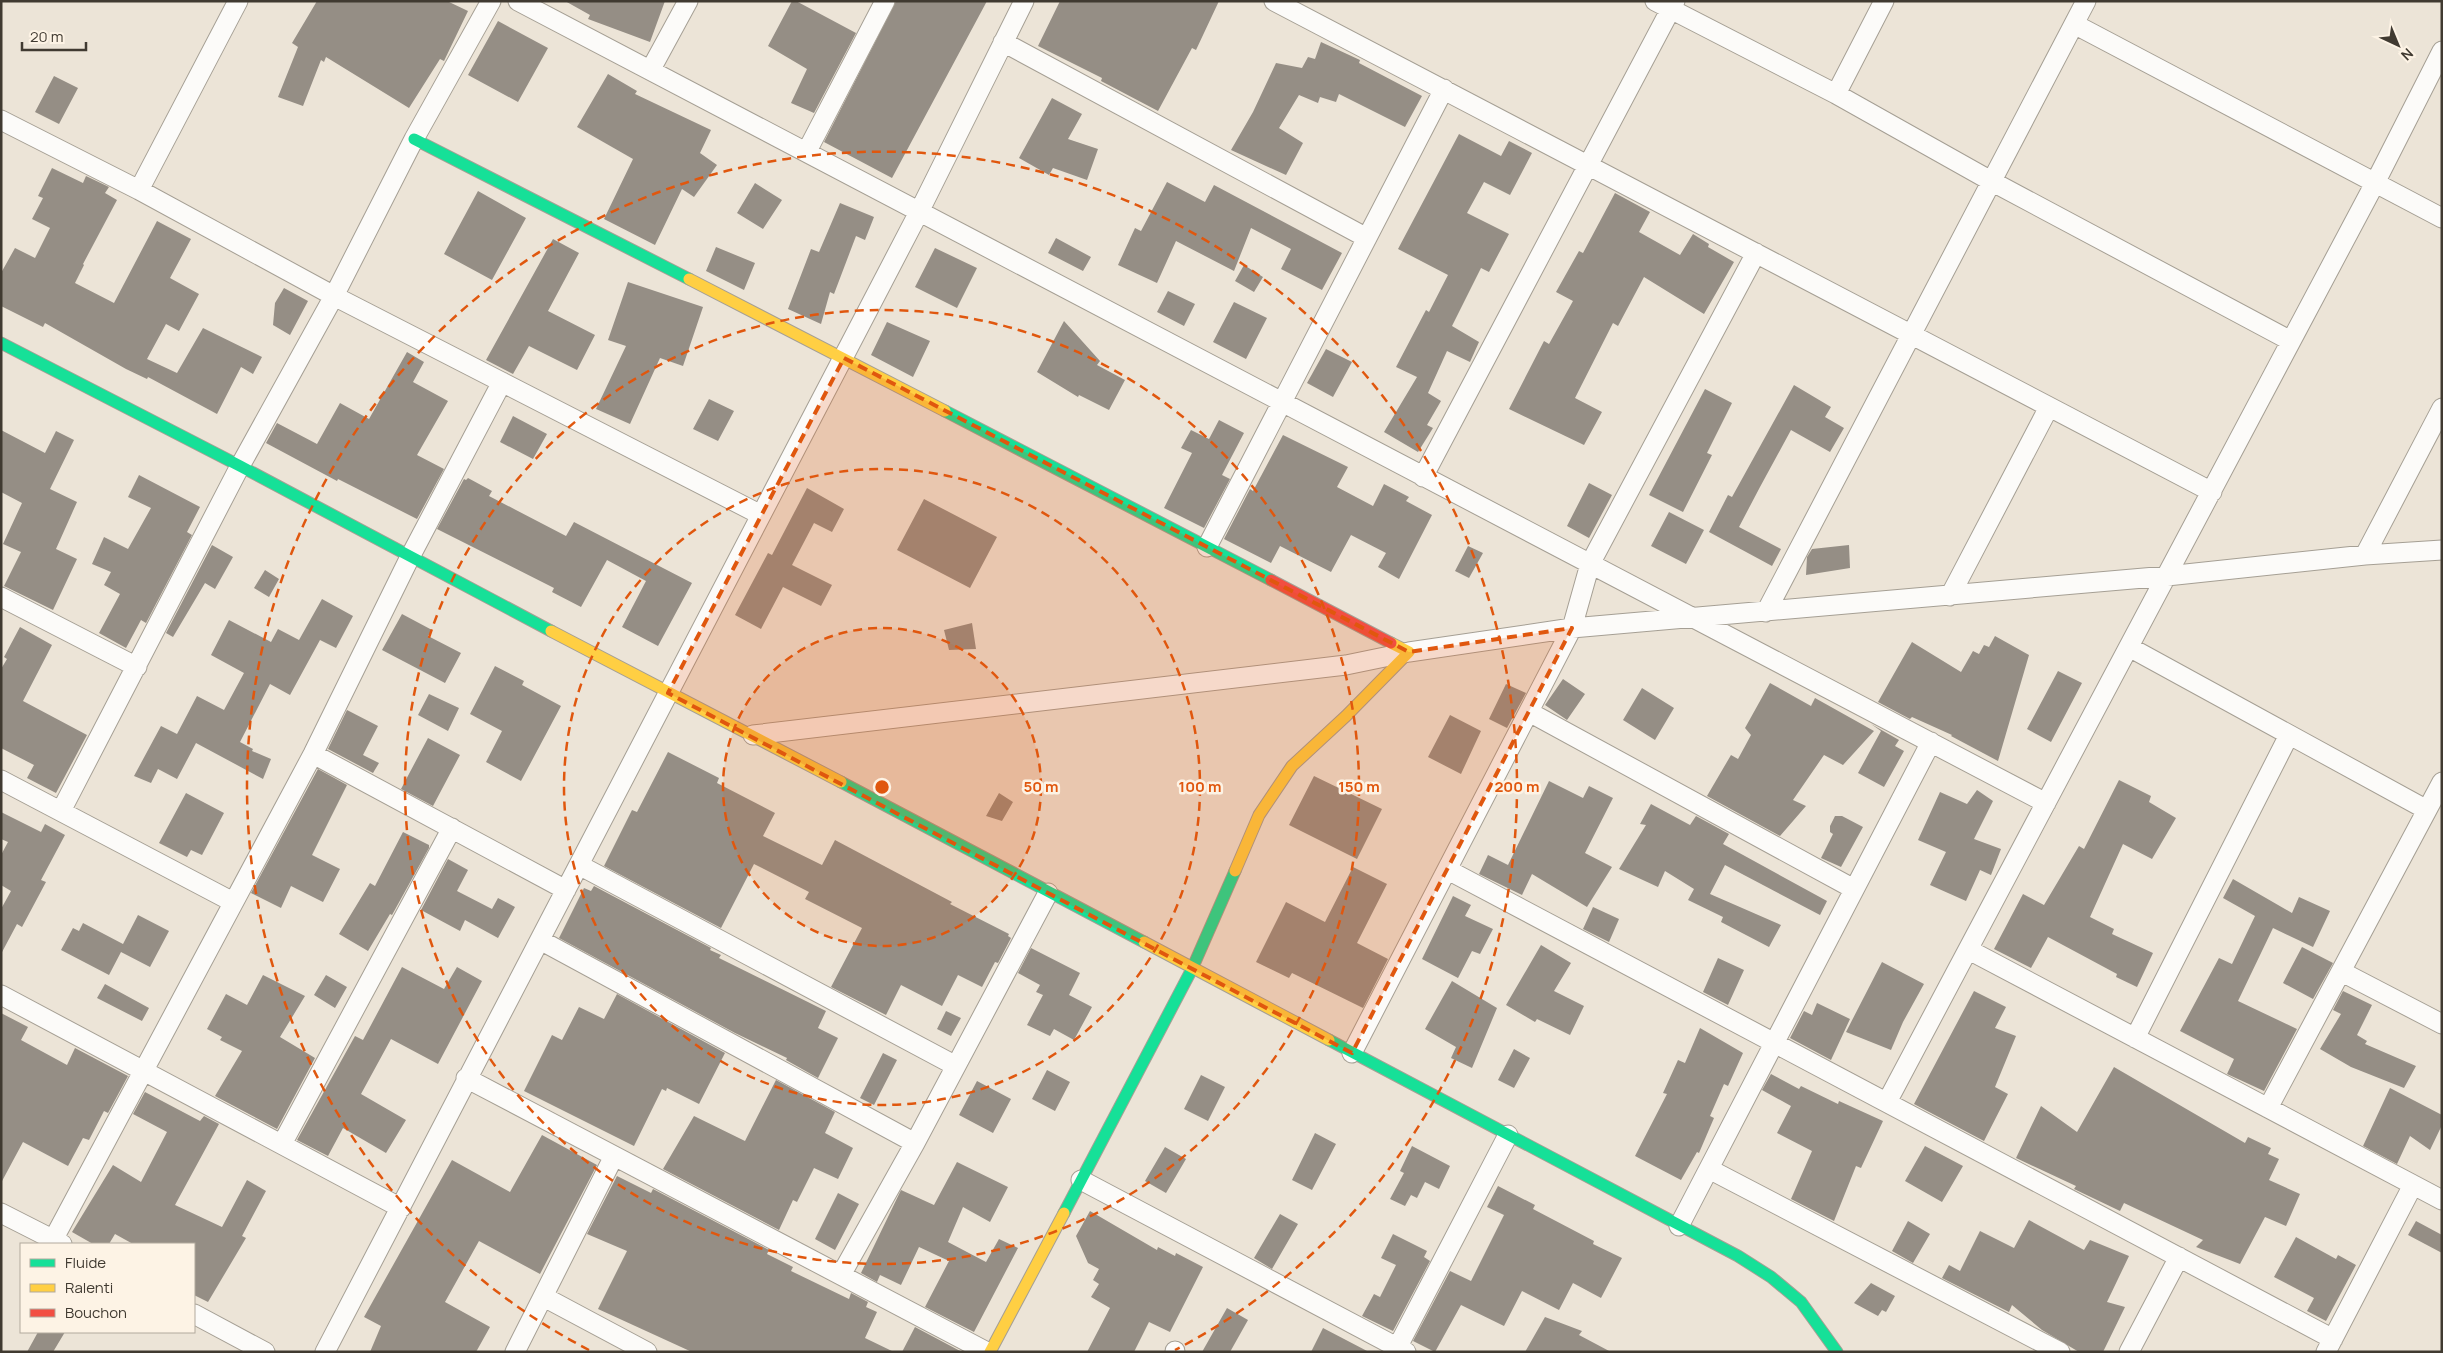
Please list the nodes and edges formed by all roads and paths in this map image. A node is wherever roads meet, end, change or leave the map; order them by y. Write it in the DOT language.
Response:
graph roads {
  1 [pos="238,1"];
  2 [pos="490,1"];
  3 [pos="518,1"];
  4 [pos="688,1"];
  5 [pos="885,1"];
  6 [pos="1024,1"];
  7 [pos="1274,1"];
  8 [pos="1884,1"];
  9 [pos="2086,1"];
  10 [pos="1667,4"];
  11 [pos="2074,24"];
  12 [pos="1003,42"];
  13 [pos="2442,51"];
  14 [pos="651,69"];
  15 [pos="1444,89"];
  16 [pos="1836,94"];
  17 [pos="1,120"];
  18 [pos="414,139"];
  19 [pos="807,151"];
  20 [pos="1588,165"];
  21 [pos="1991,181"];
  22 [pos="2376,183"];
  23 [pos="139,190"];
  24 [pos="919,212"];
  25 [pos="2442,218"];
  26 [pos="1367,238"];
  27 [pos="1756,253"];
  28 [pos="334,296"];
  29 [pos="1911,335"];
  30 [pos="2291,341"];
  31 [pos="1,343"];
  32 [pos="844,358"];
  33 [pos="502,382"];
  34 [pos="1282,402"];
  35 [pos="2049,406"];
  36 [pos="2442,408"];
  37 [pos="240,466"];
  38 [pos="1423,477"];
  39 [pos="2212,492"];
  40 [pos="761,515"];
  41 [pos="1207,547"];
  42 [pos="2442,550"];
  43 [pos="2365,555"];
  44 [pos="410,557"];
  45 [pos="1590,564"];
  46 [pos="2167,576"];
  47 [pos="1950,596"];
  48 [pos="1,597"];
  49 [pos="1766,612"];
  50 [pos="1692,617"];
  51 [pos="1572,628"];
  52 [pos="2129,647"];
  53 [pos="1409,652"];
  54 [pos="137,667"];
  55 [pos="668,693"];
  56 [pos="1529,712"];
  57 [pos="2289,735"];
  58 [pos="754,736"];
  59 [pos="1930,742"];
  60 [pos="313,754"];
  61 [pos="1,780"];
  62 [pos="2442,782"];
  63 [pos="2046,803"];
  64 [pos="2427,810"];
  65 [pos="61,811"];
  66 [pos="452,828"];
  67 [pos="579,865"];
  68 [pos="1448,870"];
  69 [pos="1854,889"];
  70 [pos="566,890"];
  71 [pos="1048,893"];
  72 [pos="233,902"];
  73 [pos="540,940"];
  74 [pos="1968,950"];
  75 [pos="1192,969"];
  76 [pos="2342,972"];
  77 [pos="1,995"];
  78 [pos="2442,1024"];
  79 [pos="2135,1038"];
  80 [pos="1774,1043"];
  81 [pos="1352,1054"];
  82 [pos="956,1066"];
  83 [pos="144,1070"];
  84 [pos="466,1078"];
  85 [pos="1887,1102"];
  86 [pos="2268,1108"];
  87 [pos="1508,1135"];
  88 [pos="915,1143"];
  89 [pos="282,1144"];
  90 [pos="614,1156"];
  91 [pos="1709,1169"];
  92 [pos="1081,1180"];
  93 [pos="2413,1185"];
  94 [pos="2442,1200"];
  95 [pos="400,1208"];
  96 [pos="1,1213"];
  97 [pos="1679,1226"];
  98 [pos="58,1242"];
  99 [pos="2179,1257"];
  100 [pos="841,1275"];
  101 [pos="544,1297"];
  102 [pos="195,1315"];
  103 [pos="2330,1345"];
  104 [pos="1399,1350"];
  105 [pos="265,1352"];
  106 [pos="325,1352"];
  107 [pos="515,1352"];
  108 [pos="647,1352"];
  109 [pos="988,1352"];
  110 [pos="1837,1352"];
  111 [pos="2060,1352"];
  112 [pos="2129,1352"];
  1 -- 23 [label="street"];
  2 -- 18 [label="street"];
  3 -- 14 [label="street"];
  4 -- 14 [label="street"];
  5 -- 19 [label="street"];
  6 -- 12 [label="street"];
  7 -- 15 [label="street"];
  8 -- 16 [label="street"];
  9 -- 11 [label="street"];
  10 -- 16 [label="street"];
  10 -- 20 [label="street"];
  11 -- 21 [label="street"];
  11 -- 22 [label="street"];
  12 -- 24 [label="street"];
  12 -- 26 [label="street"];
  13 -- 22 [label="street"];
  14 -- 19 [label="street"];
  15 -- 20 [label="street"];
  15 -- 26 [label="street"];
  16 -- 21 [label="street"];
  17 -- 23 [label="street"];
  18 -- 28 [label="street"];
  18 -- 32 [label="street"];
  19 -- 24 [label="street"];
  20 -- 27 [label="street"];
  20 -- 38 [label="street"];
  21 -- 29 [label="street"];
  21 -- 30 [label="street"];
  22 -- 25 [label="street"];
  22 -- 30 [label="street"];
  23 -- 28 [label="street"];
  24 -- 32 [label="street"];
  24 -- 34 [label="street"];
  26 -- 34 [label="street"];
  27 -- 29 [label="street"];
  27 -- 45 [label="street"];
  28 -- 33 [label="street"];
  28 -- 37 [label="street"];
  29 -- 35 [label="street"];
  29 -- 49 [label="street"];
  30 -- 39 [label="street"];
  31 -- 37 [label="street"];
  32 -- 40 [label="street"];
  32 -- 41 [label="street"];
  33 -- 40 [label="street"];
  33 -- 44 [label="street"];
  34 -- 38 [label="street"];
  34 -- 41 [label="street"];
  35 -- 39 [label="street"];
  35 -- 47 [label="street"];
  36 -- 43 [label="street"];
  37 -- 44 [label="street"];
  37 -- 54 [label="street"];
  38 -- 45 [label="street"];
  39 -- 46 [label="street"];
  40 -- 55 [label="street"];
  41 -- 53 [label="street"];
  42 -- 43 [label="street"];
  43 -- 46 [label="street"];
  44 -- 55 [label="street"];
  44 -- 60 [label="street"];
  45 -- 50 [label="street"];
  45 -- 51 [label="street"];
  46 -- 47 [label="street"];
  46 -- 52 [label="street"];
  47 -- 49 [label="street"];
  48 -- 54 [label="street"];
  49 -- 50 [label="street"];
  50 -- 51 [label="street"];
  50 -- 59 [label="street"];
  51 -- 53 [label="street"];
  51 -- 56 [label="street"];
  52 -- 57 [label="street"];
  52 -- 63 [label="street"];
  53 -- 58 [label="street"];
  53 -- 75 [label="street"];
  54 -- 65 [label="street"];
  55 -- 58 [label="street"];
  55 -- 67 [label="street"];
  56 -- 68 [label="street"];
  56 -- 69 [label="street"];
  57 -- 64 [label="street"];
  57 -- 79 [label="street"];
  58 -- 71 [label="street"];
  59 -- 63 [label="street"];
  59 -- 69 [label="street"];
  60 -- 66 [label="street"];
  60 -- 72 [label="street"];
  61 -- 65 [label="street"];
  62 -- 64 [label="street"];
  63 -- 74 [label="street"];
  64 -- 76 [label="street"];
  65 -- 72 [label="street"];
  66 -- 70 [label="street"];
  66 -- 89 [label="street"];
  67 -- 70 [label="street"];
  67 -- 82 [label="street"];
  68 -- 80 [label="street"];
  68 -- 81 [label="street"];
  69 -- 80 [label="street"];
  70 -- 73 [label="street"];
  71 -- 75 [label="street"];
  71 -- 82 [label="street"];
  72 -- 83 [label="street"];
  73 -- 84 [label="street"];
  73 -- 88 [label="street"];
  74 -- 79 [label="street"];
  74 -- 85 [label="street"];
  75 -- 81 [label="street"];
  75 -- 92 [label="street"];
  76 -- 78 [label="street"];
  76 -- 86 [label="street"];
  77 -- 83 [label="street"];
  79 -- 86 [label="street"];
  80 -- 85 [label="street"];
  80 -- 91 [label="street"];
  81 -- 87 [label="street"];
  82 -- 88 [label="street"];
  83 -- 89 [label="street"];
  83 -- 98 [label="street"];
  84 -- 90 [label="street"];
  84 -- 95 [label="street"];
  85 -- 99 [label="street"];
  86 -- 93 [label="street"];
  87 -- 97 [label="street"];
  87 -- 104 [label="street"];
  88 -- 100 [label="street"];
  89 -- 95 [label="street"];
  90 -- 100 [label="street"];
  90 -- 101 [label="street"];
  91 -- 97 [label="street"];
  91 -- 111 [label="street"];
  92 -- 104 [label="street"];
  92 -- 109 [label="street"];
  93 -- 94 [label="street"];
  93 -- 103 [label="street"];
  95 -- 106 [label="street"];
  96 -- 98 [label="street"];
  97 -- 110 [label="street"];
  99 -- 103 [label="street"];
  99 -- 112 [label="street"];
  100 -- 109 [label="street"];
  101 -- 107 [label="street"];
  101 -- 108 [label="street"];
  102 -- 105 [label="street"];
}
